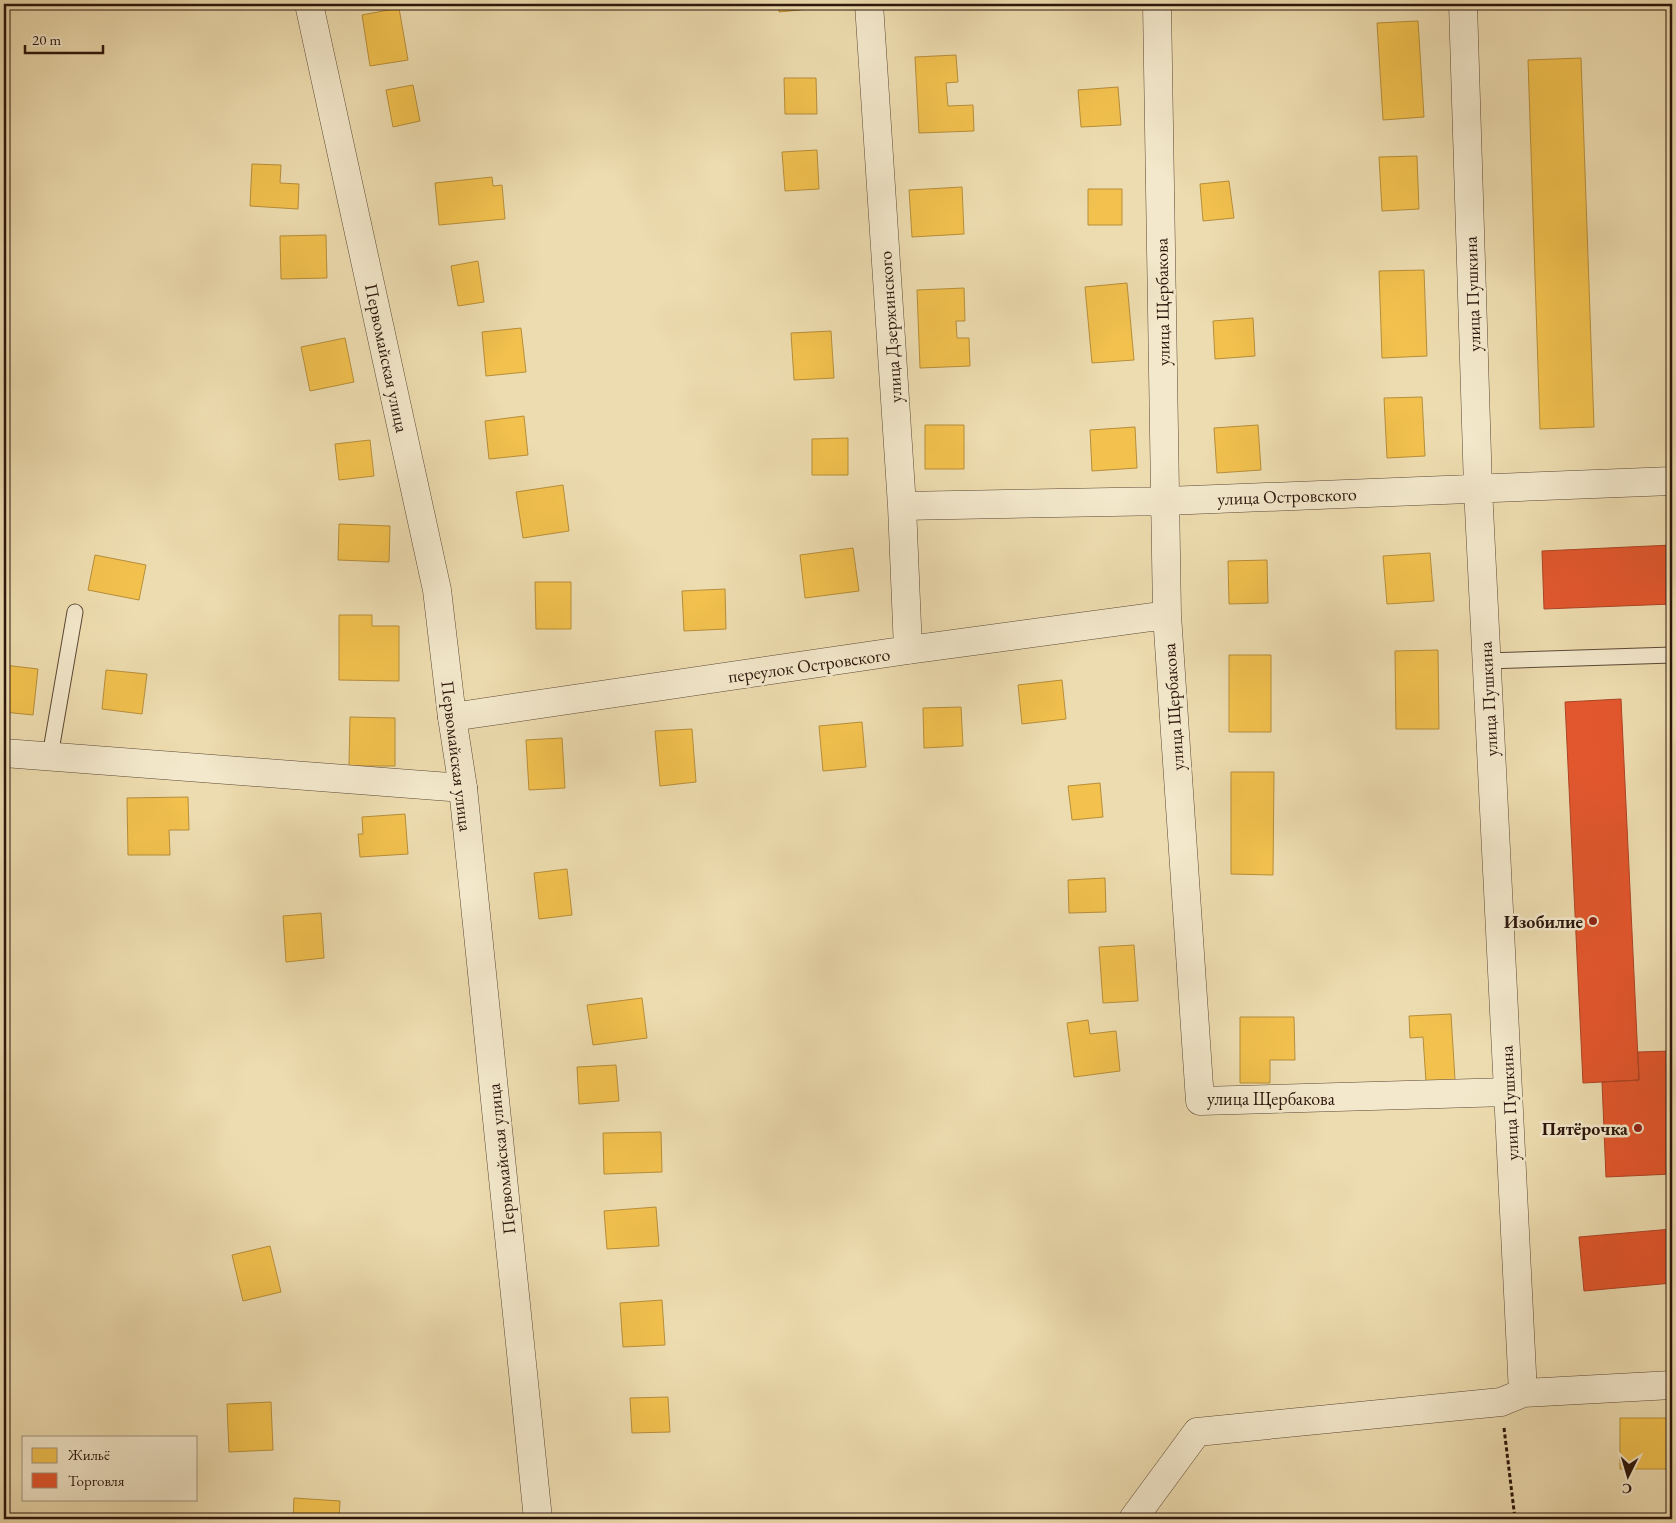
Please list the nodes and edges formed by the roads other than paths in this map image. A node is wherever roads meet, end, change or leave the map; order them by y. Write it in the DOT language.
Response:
graph roads {
  1 [pos="310,4"];
  2 [pos="869,4"];
  3 [pos="1157,4"];
  4 [pos="1462,4"];
  5 [pos="1672,480"];
  6 [pos="1478,488"];
  7 [pos="1166,501"];
  8 [pos="902,506"];
  9 [pos="75,612"];
  10 [pos="1167,615"];
  11 [pos="908,650"];
  12 [pos="1672,655"];
  13 [pos="1486,661"];
  14 [pos="452,718"];
  15 [pos="4,752"];
  16 [pos="50,756"];
  17 [pos="463,788"];
  18 [pos="1508,1092"];
  19 [pos="1672,1385"];
  20 [pos="1512,1398"];
  21 [pos="538,1519"];
  22 [pos="1132,1519"];
  1 -- 14 [label="street, Первомайская улица"];
  2 -- 8 [label="street, улица Дзержинского"];
  3 -- 7 [label="street, улица Щербакова"];
  4 -- 6 [label="street, улица Пушкина"];
  5 -- 6 [label="street, улица Островского"];
  6 -- 7 [label="street, улица Островского"];
  6 -- 13 [label="street, улица Пушкина"];
  7 -- 8 [label="street, улица Островского"];
  7 -- 10 [label="street, улица Щербакова"];
  8 -- 11 [label="street, улица Дзержинского"];
  9 -- 16 [label="lane"];
  10 -- 11 [label="street, переулок Островского"];
  10 -- 18 [label="street, улица Щербакова"];
  11 -- 14 [label="street, переулок Островского"];
  12 -- 13 [label="lane"];
  13 -- 18 [label="street, улица Пушкина"];
  14 -- 17 [label="street, Первомайская улица"];
  15 -- 16 [label="street"];
  16 -- 17 [label="street"];
  17 -- 21 [label="street, Первомайская улица"];
  18 -- 20 [label="street, улица Пушкина"];
  19 -- 20 [label="street"];
  20 -- 22 [label="street"];
}
